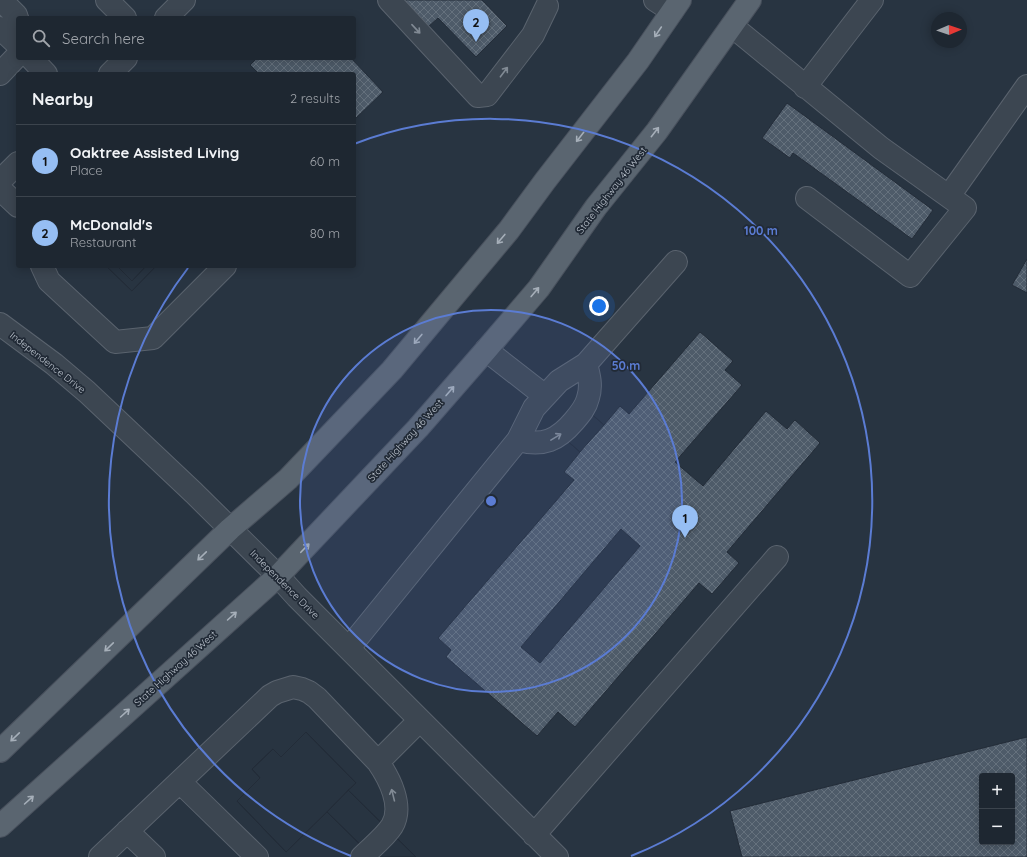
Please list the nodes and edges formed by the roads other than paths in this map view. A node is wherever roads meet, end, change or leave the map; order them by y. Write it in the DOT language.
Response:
graph roads {
  1 [pos="1,0"];
  2 [pos="107,0"];
  3 [pos="184,0"];
  4 [pos="389,0"];
  5 [pos="750,0"];
  6 [pos="872,0"];
  7 [pos="547,2"];
  8 [pos="669,4"];
  9 [pos="16,16"];
  10 [pos="123,16"];
  11 [pos="168,16"];
  12 [pos="732,26"];
  13 [pos="0,28"];
  14 [pos="16,43"];
  15 [pos="16,57"];
  16 [pos="33,60"];
  17 [pos="44,72"];
  18 [pos="0,74"];
  19 [pos="1027,86"];
  20 [pos="804,87"];
  21 [pos="16,165"];
  22 [pos="0,180"];
  23 [pos="0,189"];
  24 [pos="949,196"];
  25 [pos="807,198"];
  26 [pos="16,204"];
  27 [pos="676,262"];
  28 [pos="43,268"];
  29 [pos="223,268"];
  30 [pos="0,324"];
  31 [pos="486,350"];
  32 [pos="586,364"];
  33 [pos="545,396"];
  34 [pos="518,440"];
  35 [pos="230,529"];
  36 [pos="777,558"];
  37 [pos="278,576"];
  38 [pos="349,648"];
  39 [pos="420,720"];
  40 [pos="0,751"];
  41 [pos="378,762"];
  42 [pos="180,782"];
  43 [pos="0,826"];
  44 [pos="127,831"];
  45 [pos="534,835"];
  46 [pos="100,857"];
  47 [pos="154,857"];
  48 [pos="257,857"];
  49 [pos="362,857"];
  50 [pos="557,857"];
  1 -- 9 [label="street"];
  2 -- 10 [label="street"];
  3 -- 11 [label="street"];
  4 -- 7 [label="street, one-way"];
  5 -- 12 [label="main road, State Highway 46 West"];
  6 -- 20 [label="street"];
  8 -- 35 [label="main road, one-way"];
  12 -- 20 [label="street"];
  31 -- 12 [label="main road, State Highway 46 West, one-way"];
  13 -- 14 [label="street"];
  15 -- 18 [label="street"];
  16 -- 17 [label="street"];
  19 -- 24 [label="street"];
  20 -- 24 [label="street"];
  21 -- 22 [label="street"];
  23 -- 26 [label="street"];
  24 -- 25 [label="street"];
  27 -- 32 [label="street"];
  28 -- 29 [label="street"];
  30 -- 35 [label="street, Independence Drive"];
  31 -- 33 [label="street"];
  37 -- 31 [label="main road, State Highway 46 West, one-way"];
  32 -- 33 [label="street"];
  34 -- 32 [label="street, one-way"];
  33 -- 34 [label="street"];
  34 -- 38 [label="street"];
  35 -- 37 [label="street, Independence Drive"];
  35 -- 40 [label="main road, one-way"];
  36 -- 45 [label="street"];
  37 -- 38 [label="street, Independence Drive"];
  43 -- 37 [label="main road, State Highway 46 West, one-way"];
  38 -- 39 [label="street, Independence Drive"];
  39 -- 41 [label="street"];
  39 -- 45 [label="street, Independence Drive"];
  41 -- 42 [label="street"];
  49 -- 41 [label="street, one-way"];
  42 -- 44 [label="street"];
  42 -- 48 [label="street"];
  44 -- 46 [label="street"];
  44 -- 47 [label="street"];
  45 -- 50 [label="street, Independence Drive"];
}
